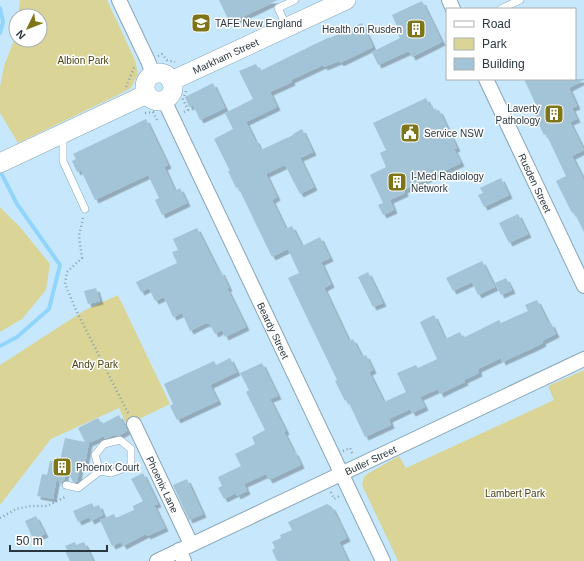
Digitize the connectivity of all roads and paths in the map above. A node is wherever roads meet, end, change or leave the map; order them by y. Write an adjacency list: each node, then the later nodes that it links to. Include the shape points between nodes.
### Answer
1 (119, 0): 9 (street, via 148,61)
2 (295, 0): 6 (lane, via 278,8)
3 (346, 0): 6 (street, Markham Street)
4 (520, 0): 5 (lane)
5 (503, 8)
6 (288, 27): 11 (street, Markham Street)
7 (158, 56): 8 (path, via 162,54 167,60)
8 (179, 61)
9 (144, 70): 11 (street, via 164,74); 12 (path, via 134,68 126,86); 13 (street, via 148,79 145,90)
10 (486, 80): 20 (street, Rusden Street)
11 (179, 85): 13 (street, via 172,87 168,97); 14 (path, via 188,110)
12 (127, 91)
13 (156, 97): 17 (street); 27 (street, Beardy Street)
14 (184, 112)
15 (140, 114): 16 (path, via 153,112)
16 (159, 124)
17 (63, 133): 18 (street); 19 (lane, via 63,161)
18 (0, 163)
19 (85, 209): 22 (path, via 79,236 82,258 67,272 65,284)
20 (584, 286)
21 (584, 359): 27 (street, Butler Street)
22 (134, 424): 23 (street, Phoenix Lane)
23 (137, 446): 26 (lane, via 131,466 111,473); 26 (lane, via 120,440 104,444 95,456); 32 (street, Phoenix Lane)
24 (343, 451): 25 (path, via 350,448)
25 (354, 457)
26 (100, 471): 28 (lane, via 78,488)
27 (342, 474): 32 (street, Butler Street); 34 (street, Beardy Street)
28 (70, 486): 31 (path, via 73,493 47,506 16,509)
29 (331, 492): 30 (path, via 334,498)
30 (340, 496)
31 (0, 518)
32 (185, 552): 33 (street, Butler Street)
33 (157, 561)
34 (383, 561)

